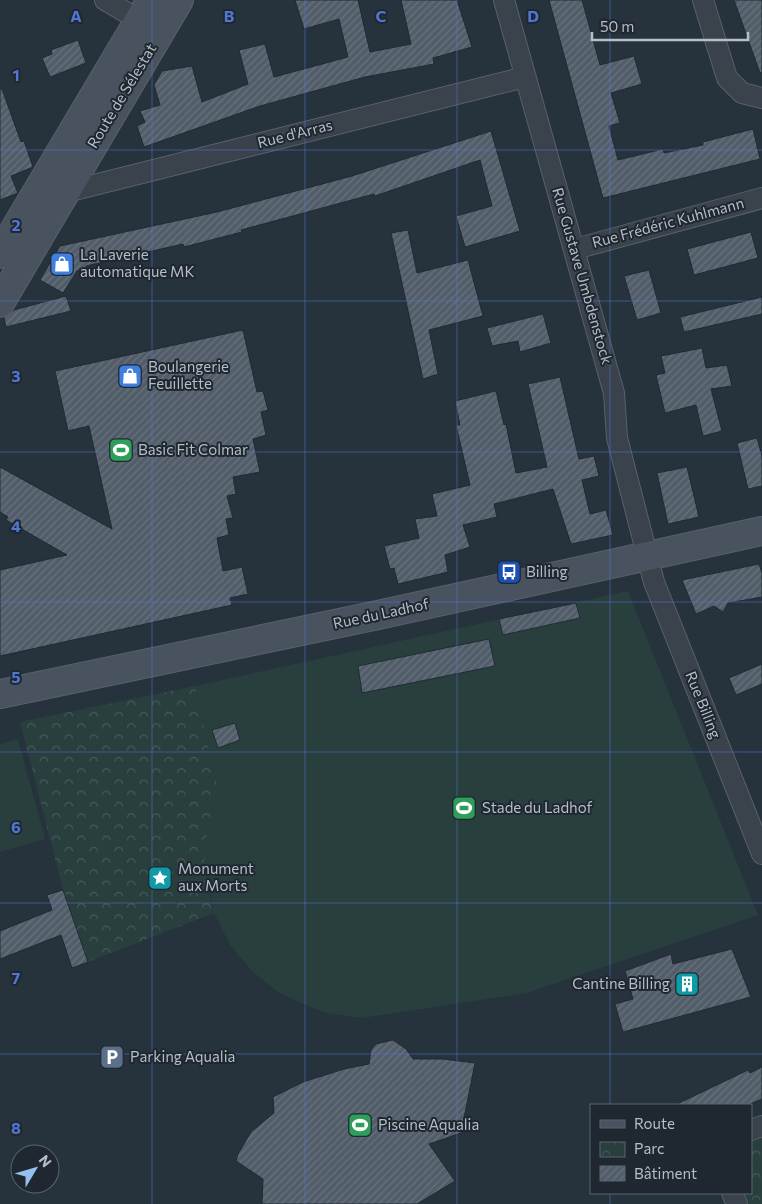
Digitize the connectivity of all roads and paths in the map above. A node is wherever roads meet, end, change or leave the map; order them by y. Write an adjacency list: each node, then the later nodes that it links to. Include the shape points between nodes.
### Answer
1 (105, 0): 5 (street)
2 (179, 0): 8 (main road, Route de Sélestat)
3 (504, 0): 6 (street, Rue Gustave Umbdenstock)
4 (703, 0): 7 (street, via 727,78 742,93)
5 (145, 10): 8 (main road, Route de Sélestat)
6 (525, 77): 8 (street, Rue d'Arras); 10 (street, Rue Gustave Umbdenstock)
7 (762, 98)
8 (54, 187): 11 (main road, Route de Sélestat); 12 (main road, Route de Sélestat)
9 (762, 198): 10 (street, Rue Frédéric Kuhlmann)
10 (575, 249): 14 (street, Rue Gustave Umbdenstock, via 614,393 617,438)
11 (0, 254)
12 (0, 303)
13 (762, 531): 14 (main road, Rue du Ladhof)
14 (646, 555): 15 (main road, Rue du Ladhof); 16 (street, Rue Billing)
15 (0, 694)
16 (762, 854)

